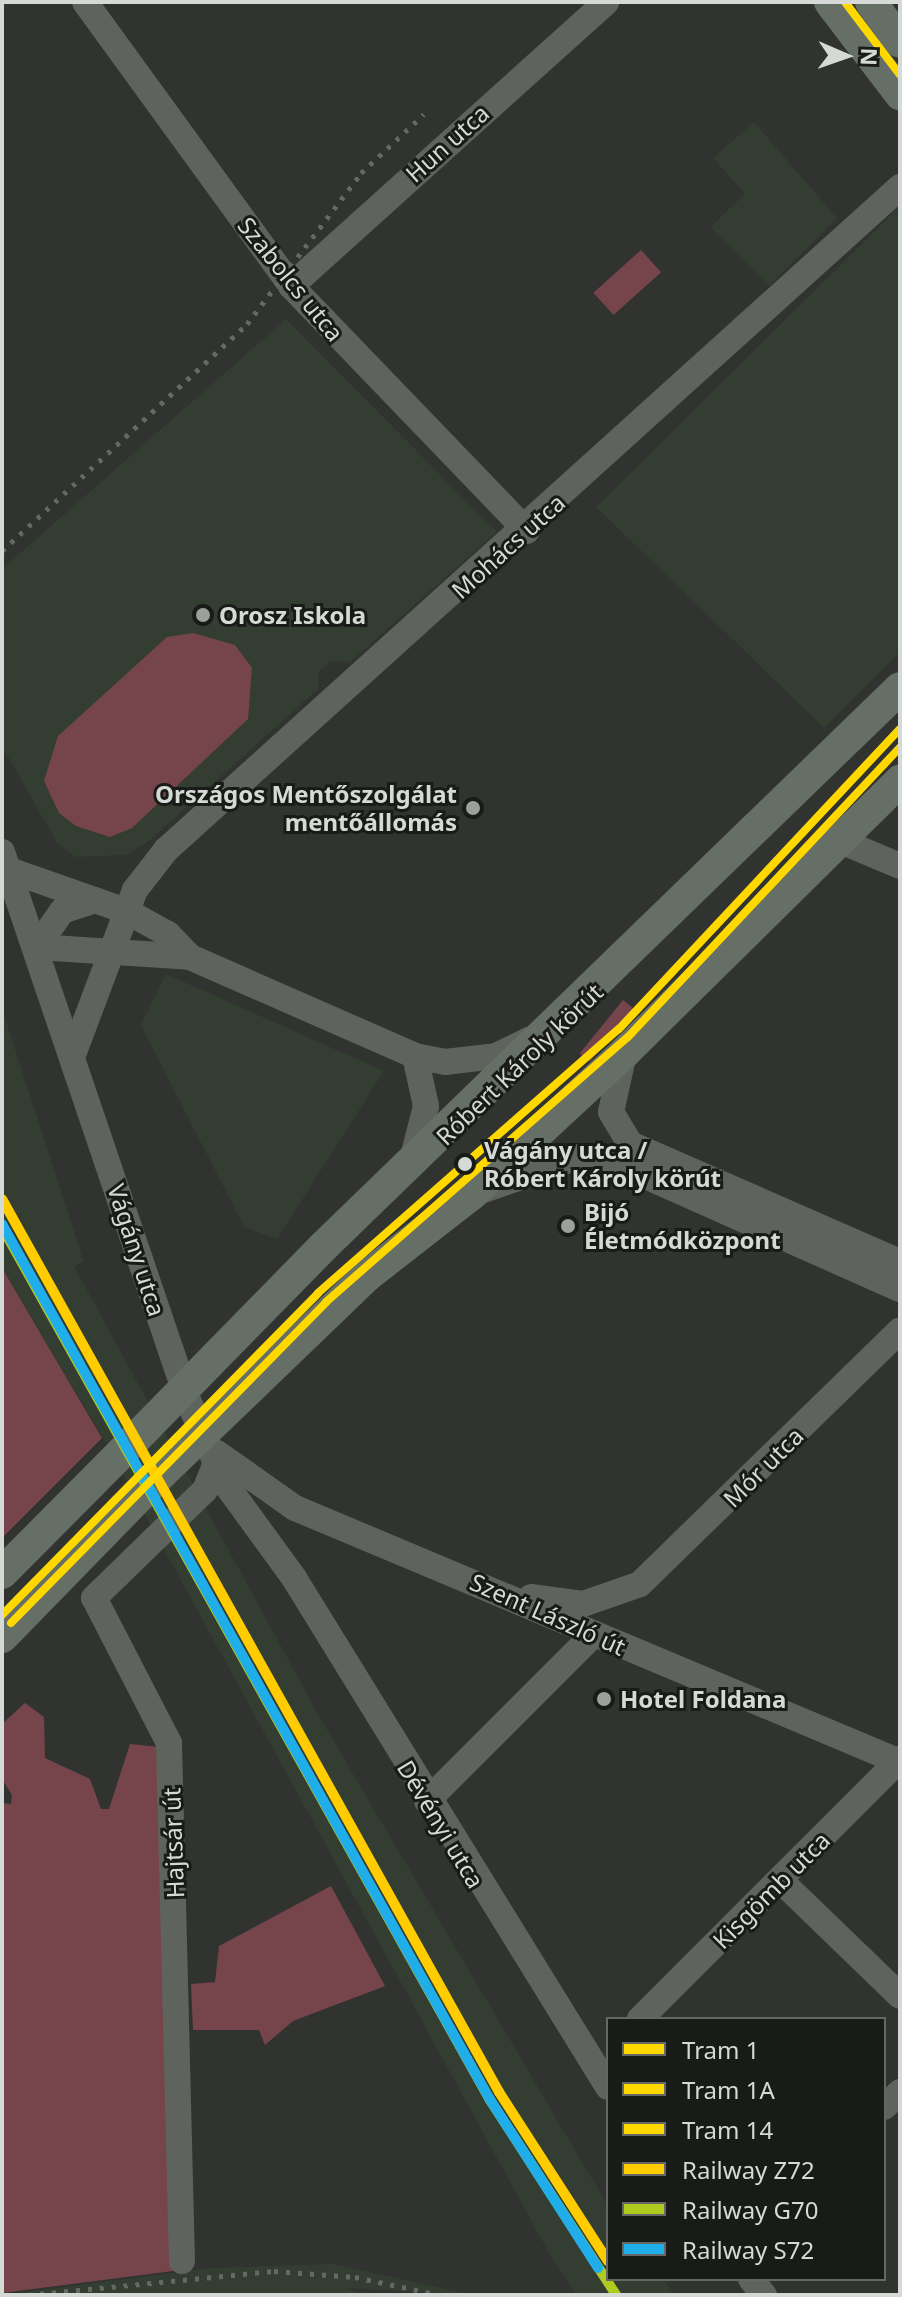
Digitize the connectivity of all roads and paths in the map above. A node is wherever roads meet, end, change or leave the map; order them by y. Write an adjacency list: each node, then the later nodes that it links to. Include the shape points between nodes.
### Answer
1 (85, 2): 8 (street, Szabolcs utca)
2 (606, 2): 8 (street, Hun utca)
3 (830, 2): 6 (main road)
4 (871, 2): 5 (main road)
5 (900, 42)
6 (900, 94)
7 (900, 187): 9 (street, Mohács utca)
8 (291, 286): 9 (street, Szabolcs utca)
9 (527, 531): 16 (street, Mohács utca, via 166,850)
10 (900, 688): 20 (main road, Róbert Károly körút)
11 (900, 781): 12 (main road)
12 (843, 842): 14 (street); 22 (main road)
13 (6, 861): 15 (street, Vágány utca); 17 (street, Vágány utca)
14 (900, 866)
15 (95, 900): 16 (street, Vágány utca); 17 (street, via 62,911)
16 (126, 911): 18 (street); 19 (street, Vágány utca, via 168,934)
17 (37, 947): 18 (street, Vágány utca); 21 (street, Vágány utca)
18 (108, 954): 19 (street, Vágány utca); 21 (street)
19 (190, 957): 23 (street, Vágány utca)
20 (567, 1018): 23 (street, Vágány utca, via 496,1056 445,1062); 24 (main road, Róbert Károly körút)
21 (74, 1052): 29 (street, Vágány utca, via 187,1398)
22 (624, 1053): 25 (main road); 26 (street, via 611,1112 630,1144)
23 (415, 1056): 24 (street, via 426,1106)
24 (410, 1168): 33 (main road, Róbert Károly körút, bridge, via 323,1247)
25 (472, 1194): 27 (street, via 577,1157 612,1161); 37 (main road, bridge, via 368,1275 162,1473)
26 (900, 1262)
27 (900, 1289)
28 (900, 1330): 35 (street, Mór utca, via 689,1542)
29 (213, 1454): 30 (street, Hajtsár út); 31 (street, Szent László út)
30 (218, 1491): 32 (street, Dévényi utca); 46 (street, Hajtsár út, via 94,1598 169,1743)
31 (295, 1508): 32 (street); 34 (street, Szent László út)
32 (278, 1557): 40 (street, Dévényi utca)
33 (2, 1573)
34 (500, 1591): 35 (street, Mór utca, via 583,1604); 36 (street, Szent László út)
35 (620, 1595): 38 (street, via 613,1624)
36 (592, 1636): 38 (street, Szent László út); 40 (street)
37 (2, 1637)
38 (622, 1648): 39 (street, Szent László út)
39 (899, 1761): 41 (street, Kisgömb utca)
40 (427, 1801): 44 (street, Dévényi utca)
41 (781, 1881): 42 (street); 43 (street, Kisgömb utca)
42 (900, 1996)
43 (642, 2017)
44 (600, 2058): 45 (street, Dévényi utca)
45 (606, 2080)
46 (182, 2261)

